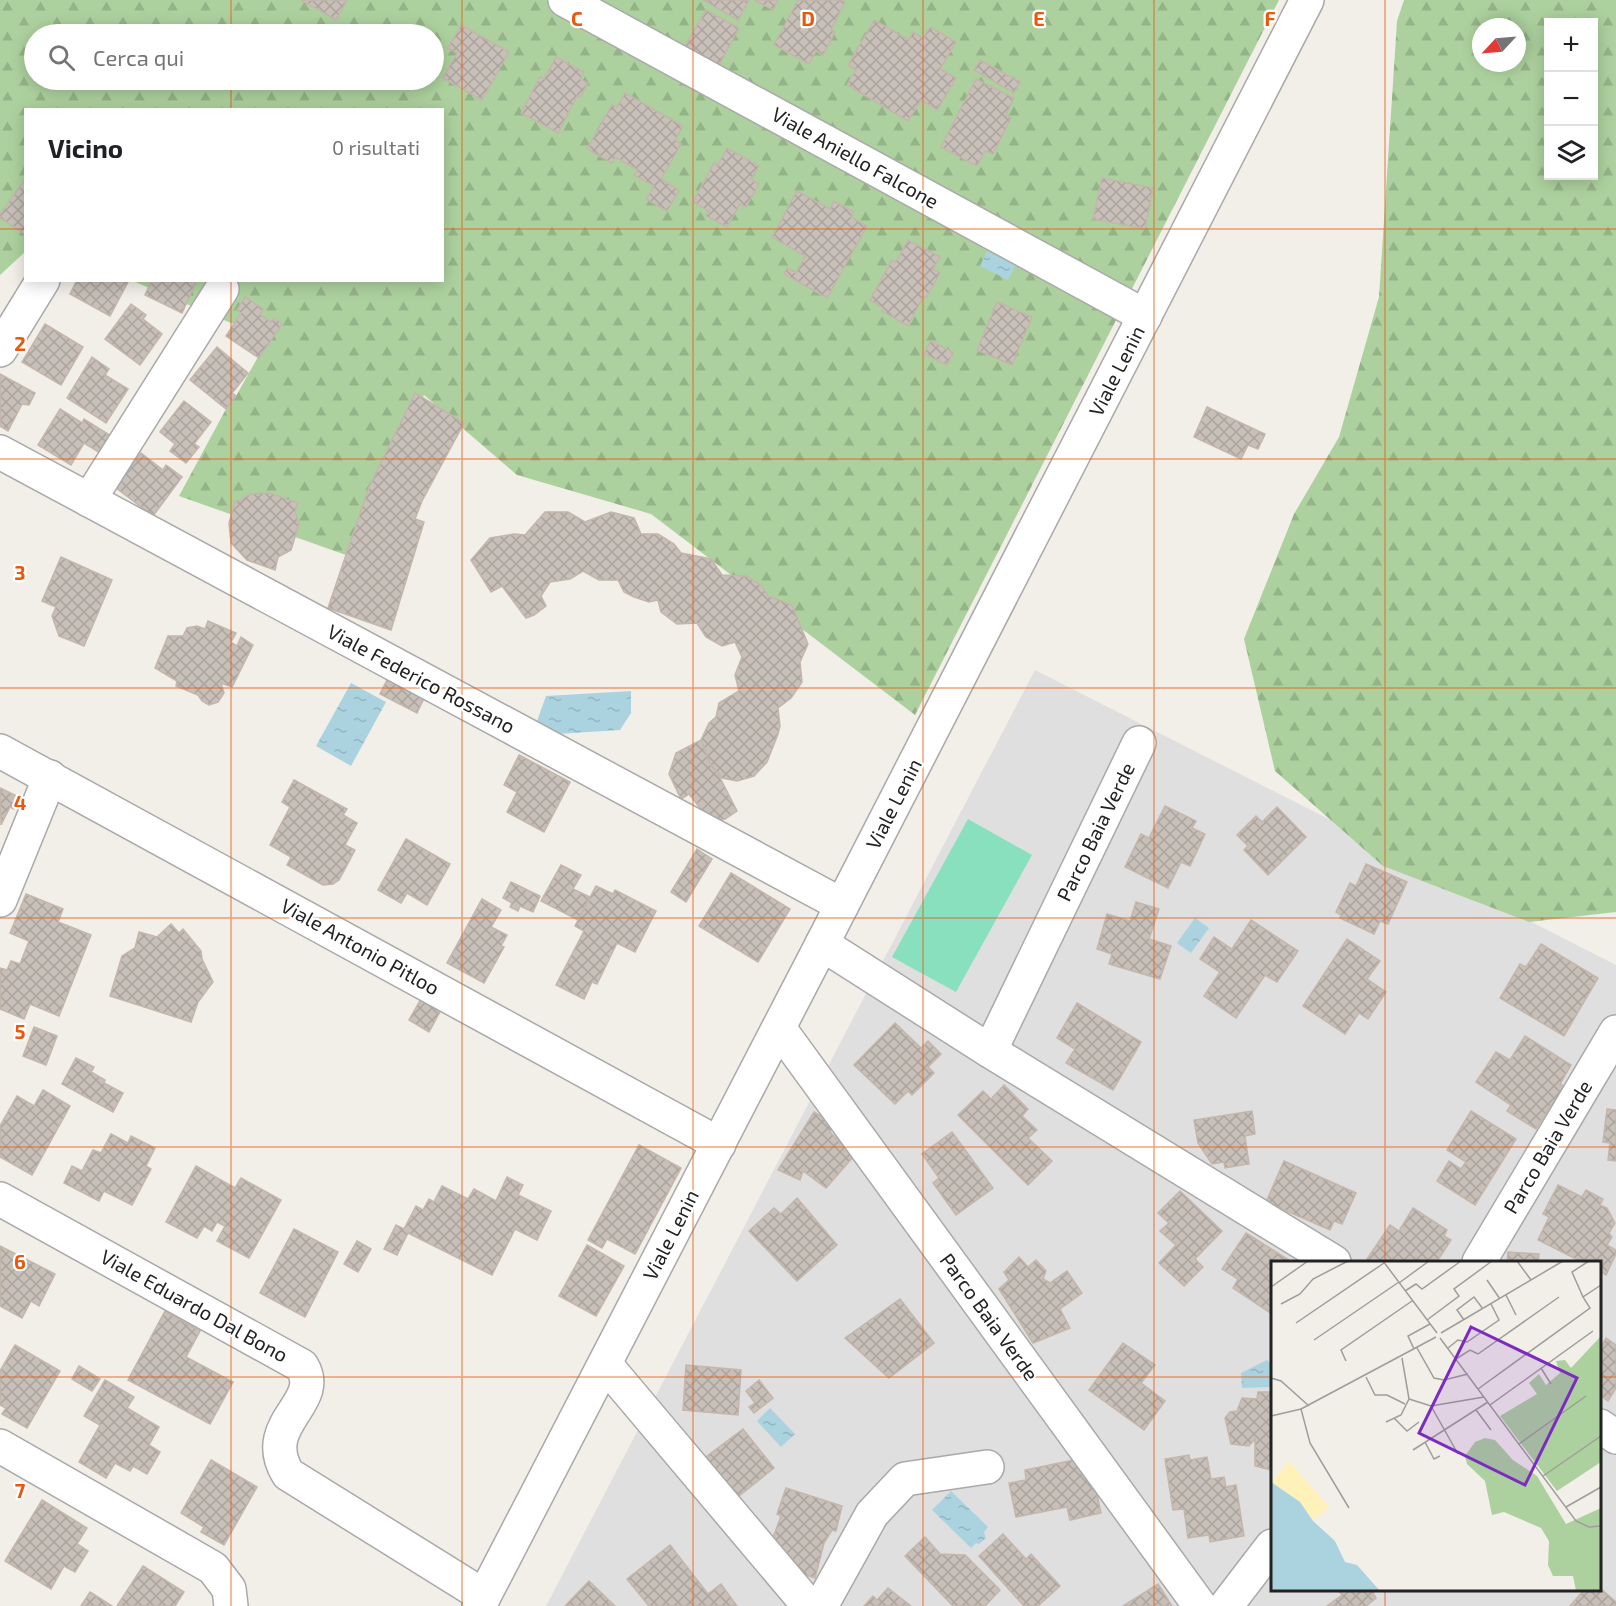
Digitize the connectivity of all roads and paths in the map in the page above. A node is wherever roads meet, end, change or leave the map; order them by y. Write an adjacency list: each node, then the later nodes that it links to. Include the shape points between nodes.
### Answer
1 (565, 0): 5 (street, Viale Aniello Falcone)
2 (1307, 0): 5 (street, Viale Lenin)
3 (42, 282): 6 (street)
4 (222, 289): 8 (street)
5 (1145, 316): 13 (street, Viale Lenin)
6 (0, 350)
7 (0, 452): 8 (street, Viale Federico Rossano)
8 (89, 500): 13 (street, Viale Federico Rossano)
9 (1139, 743): 17 (street, Parco Baia Verde)
10 (0, 751): 11 (street, Viale Antonio Pitloo)
11 (50, 777): 12 (street); 18 (street, Viale Antonio Pitloo)
12 (0, 900)
13 (842, 905): 14 (street, Viale Lenin)
14 (822, 944): 15 (street, Viale Lenin); 17 (street)
15 (779, 1028): 18 (street, Viale Lenin); 32 (street, Parco Baia Verde)
16 (1616, 1032): 21 (street, Parco Baia Verde)
17 (990, 1051): 20 (street)
18 (719, 1144): 22 (street, Viale Lenin)
19 (0, 1199): 28 (street, Viale Eduardo Dal Bono, via 302,1366 308,1386 278,1444 288,1474)
20 (1331, 1261)
21 (1480, 1261)
22 (604, 1364): 28 (street, Viale Lenin); 30 (street)
23 (1601, 1427): 24 (street)
24 (1616, 1437)
25 (0, 1446): 29 (street, via 213,1568 229,1589)
26 (987, 1467): 31 (street, via 905,1479 872,1514)
27 (1271, 1547): 33 (street)
28 (481, 1601)
29 (231, 1606)
30 (808, 1606)
31 (821, 1606)
32 (1200, 1606)
33 (1226, 1606)

